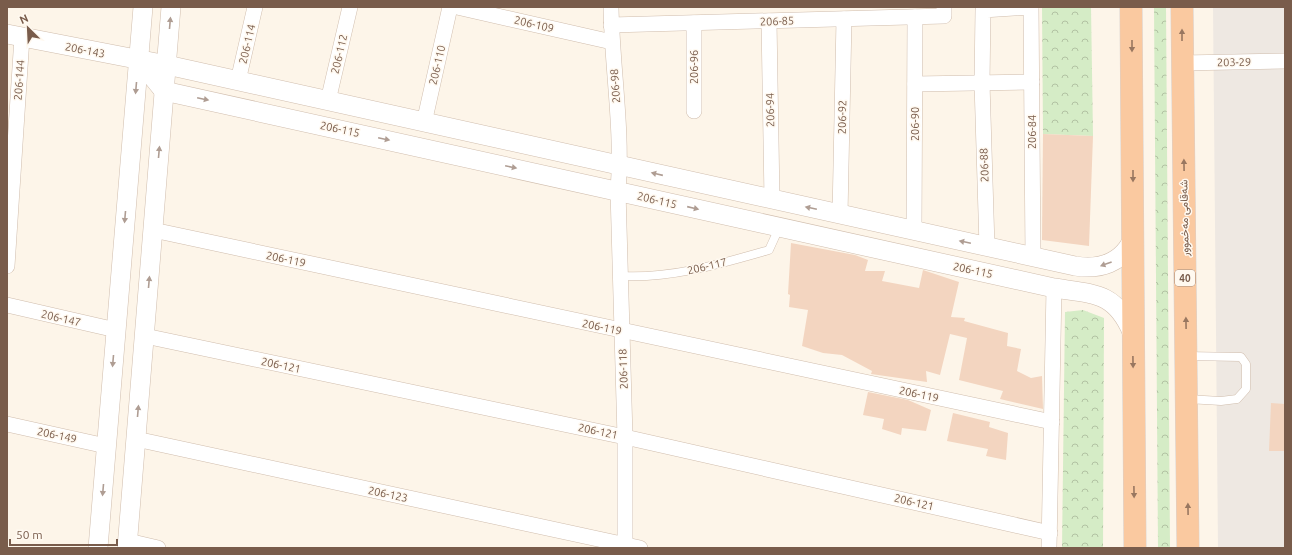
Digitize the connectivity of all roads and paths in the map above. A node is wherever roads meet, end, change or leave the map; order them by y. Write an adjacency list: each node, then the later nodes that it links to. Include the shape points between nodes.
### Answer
1 (143, 7): 19 (street)
2 (171, 7): 22 (street, one-way to 2)
3 (255, 7): 23 (street, 206-114)
4 (350, 7): 28 (street, 206-112)
5 (450, 7): 30 (street, 206-110)
6 (457, 7): 18 (street, 206-109)
7 (611, 7): 16 (street, 206-98)
8 (1031, 7): 24 (street, 206-84); 25 (street, 206-88, via 983,10)
9 (1131, 7): 39 (highway, one-way to 39)
10 (1182, 7): 21 (highway, شەقامی مەخموور / 40, one-way to 10)
11 (944, 11): 12 (street, 206-85)
12 (915, 17): 13 (street, 206-85); 26 (street, 206-90)
13 (844, 19): 14 (street, 206-85); 35 (street, 206-92)
14 (769, 21): 15 (street, 206-85); 34 (street, 206-94)
15 (694, 23): 16 (street, 206-85); 29 (street, 206-96)
16 (611, 25): 18 (street, 206-98)
17 (14, 36): 19 (street, 206-143); 31 (street, 206-144)
18 (612, 42): 32 (street, 206-98)
19 (139, 60): 22 (street, 206-143); 27 (street); 48 (street, one-way to 48)
20 (1285, 61): 21 (street, 203-29)
21 (1182, 63): 52 (highway, شەقامی مەخموور / 40, one-way to 21)
22 (167, 65): 23 (street); 27 (street)
23 (238, 81): 28 (street)
24 (1032, 82): 25 (street); 41 (street, 206-84)
25 (982, 83): 26 (street); 40 (street, 206-88)
26 (915, 84): 38 (street, 206-90)
27 (164, 91): 33 (street, 206-115, one-way to 33); 37 (street, one-way to 27)
28 (328, 101): 30 (street)
29 (694, 111)
30 (424, 122): 32 (street)
31 (11, 156): 42 (street, 206-144)
32 (620, 166): 33 (street, 206-98); 34 (street, one-way to 32)
33 (618, 191): 36 (street, 206-115, one-way to 36); 44 (street, 206-118)
34 (772, 200): 35 (street, one-way to 34)
35 (840, 215): 38 (street)
36 (779, 228): 44 (lane, 206-117, via 769,250 667,275); 45 (street, 206-115)
37 (153, 230): 49 (street, 206-119); 51 (street, one-way to 37)
38 (914, 231): 40 (street, one-way to 38)
39 (1133, 238): 43 (street, one-way to 43, via 1128,249 1110,264); 50 (highway)
40 (986, 247): 41 (street)
41 (1033, 257): 43 (street)
42 (7, 266)
43 (1086, 268): 46 (street)
44 (620, 276): 49 (street, 206-118)
45 (1054, 288): 46 (street, 206-115); 54 (street)
46 (1084, 292): 50 (street, 206-115, via 1100,296 1118,308 1125,316)
47 (7, 305): 48 (street, 206-147)
48 (116, 330): 58 (street, one-way to 58)
49 (622, 331): 54 (street, 206-119); 56 (street, 206-118)
50 (1132, 332): 65 (highway, one-way to 65)
51 (145, 336): 56 (street, 206-121); 57 (street, one-way to 51)
52 (1186, 356): 53 (highway, شەقامی مەخموور / 40); 53 (lane, via 1241,358 1246,364 1246,389 1237,398 1221,401)
53 (1186, 399): 66 (highway, شەقامی مەخموور / 40, one-way to 53)
54 (1052, 422): 59 (street)
55 (7, 424): 58 (street, 206-149)
56 (625, 437): 59 (street, 206-121); 61 (street, 206-118)
57 (136, 439): 60 (street); 61 (street, 206-123)
58 (106, 446): 62 (street, one-way to 62)
59 (1049, 541)
60 (128, 545): 63 (street)
61 (625, 546): 64 (street, 206-123)
62 (98, 548)
63 (158, 548)
64 (640, 548)
65 (1135, 548)
66 (1188, 548)

